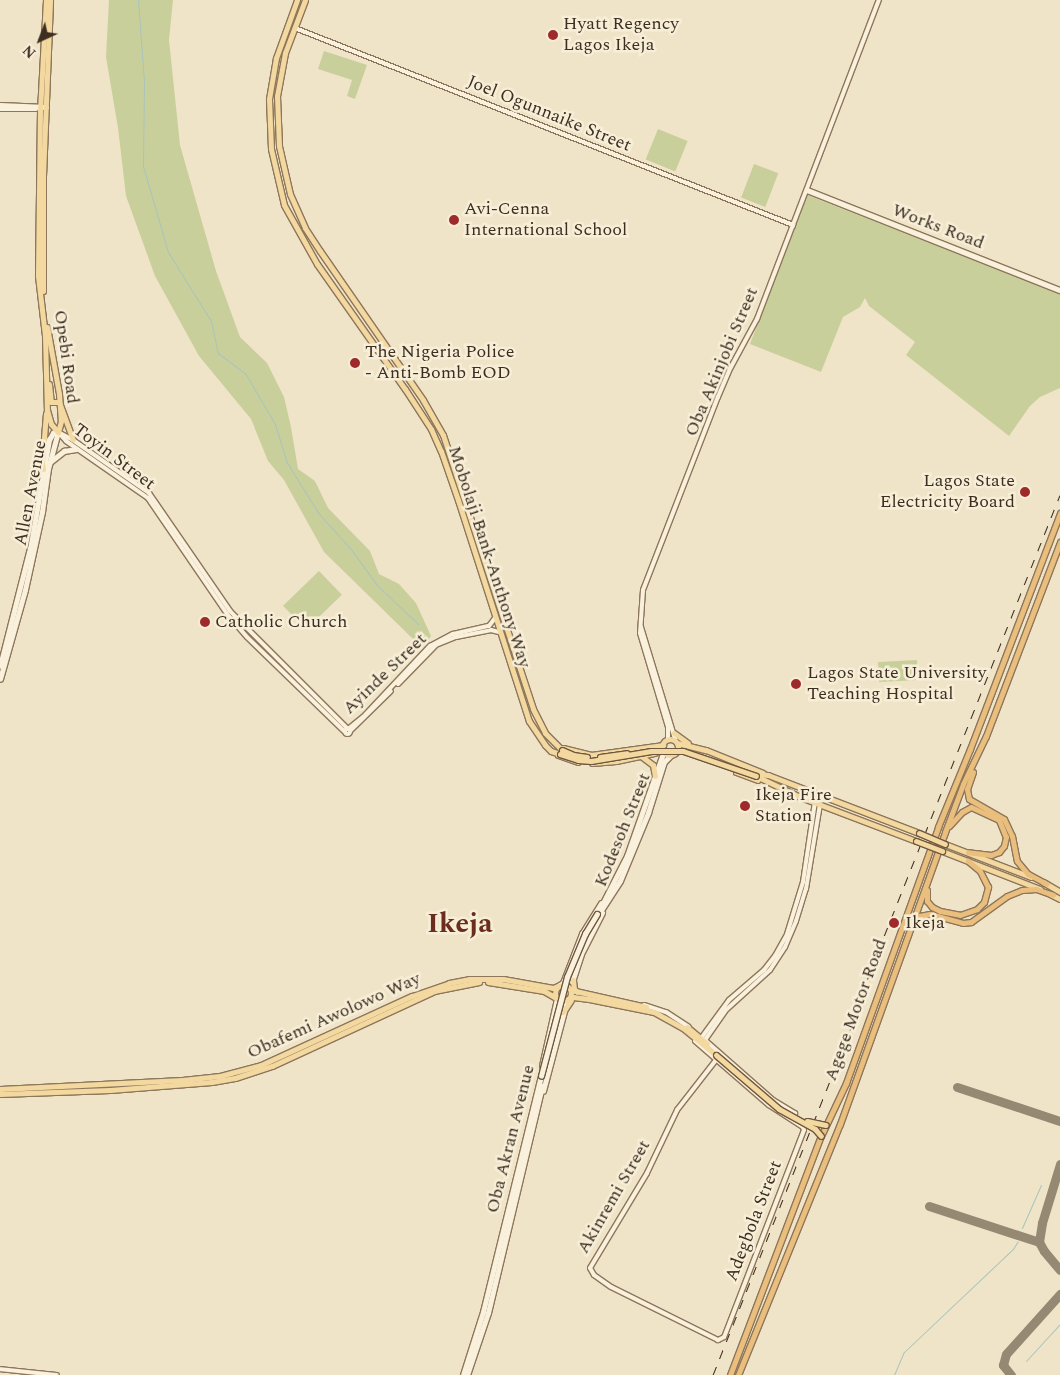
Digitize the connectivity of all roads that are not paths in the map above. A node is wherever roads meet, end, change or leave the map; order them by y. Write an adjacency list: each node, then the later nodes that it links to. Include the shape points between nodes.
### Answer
1 (46, 0): 7 (main road, Opebi Road)
2 (50, 0): 10 (main road, Opebi Road)
3 (297, 0): 16 (main road, Mobolaji Bank-Anthony Way, via 273,68 269,99 271,148 287,212)
4 (305, 0): 6 (main road, Mobolaji Bank-Anthony Way)
5 (879, 0): 13 (street, Oba Akinjobi Street)
6 (295, 28): 14 (street, Joel Ogunnaike Street); 15 (main road, Mobolaji Bank-Anthony Way, via 285,53 278,96 280,153 287,186 298,213)
7 (41, 96): 9 (main road); 10 (main road, Opebi Road)
8 (0, 105): 9 (main road)
9 (31, 108): 10 (main road); 11 (main road); 12 (main road)
10 (43, 108): 12 (main road, Opebi Road); 21 (main road, Opebi Road, via 41,269)
11 (0, 109)
12 (40, 120): 20 (main road, Opebi Road, via 38,276)
13 (807, 190): 14 (street, Oba Akinjobi Street); 18 (main road, Works Road)
14 (793, 225): 34 (street, Oba Akinjobi Street, via 757,319 718,397 646,580 640,603)
15 (336, 274): 16 (main road, via 337,283); 17 (main road, Mobolaji Bank-Anthony Way)
16 (328, 280): 19 (main road, Mobolaji Bank-Anthony Way)
17 (347, 290): 19 (main road, via 338,286); 31 (main road, Mobolaji Bank-Anthony Way, via 423,400 443,435)
18 (1060, 290)
19 (340, 296): 32 (main road, Mobolaji Bank-Anthony Way, via 406,389 434,436)
20 (47, 378): 21 (main road, via 51,402); 22 (main road, Opebi Road)
21 (59, 402): 23 (main road, Opebi Road); 24 (main road)
22 (47, 410): 23 (main road, Opebi Road, via 51,424); 27 (main road)
23 (58, 432): 24 (street, Toyin Street); 25 (street, Toyin Street); 26 (main road, Allen Avenue); 27 (main road, Allen Avenue, via 53,433 49,440)
24 (73, 440): 38 (street, Toyin Street, via 148,493 230,611)
25 (76, 449): 26 (main road, via 64,451); 38 (street, Toyin Street, via 148,498 227,614 247,637)
26 (50, 462): 37 (main road, Allen Avenue, via 25,590)
27 (43, 469): 36 (main road, Allen Avenue, via 31,544)
28 (1060, 512): 29 (highway, Agege Motor Road)
29 (1051, 539): 30 (highway); 93 (highway, Agege Motor Road, via 938,827 846,1083)
30 (1060, 542): 52 (highway, Agege Motor Road)
31 (500, 606): 32 (main road); 45 (main road, Mobolaji Bank-Anthony Way, via 538,721)
32 (492, 608): 33 (main road, Mobolaji Bank-Anthony Way)
33 (495, 618): 35 (main road, Mobolaji Bank-Anthony Way); 38 (street, Ayinde Street, via 489,626 453,634 430,646)
34 (641, 628): 39 (street); 40 (street, Oba Akinjobi Street, via 642,642 668,727)
35 (499, 632): 38 (street, Ayinde Street, via 491,630 464,635 436,645); 47 (main road, Mobolaji Bank-Anthony Way, via 529,721 537,737)
36 (0, 666)
37 (0, 680)
38 (347, 730)
39 (674, 733): 41 (street); 42 (main road)
40 (668, 740): 41 (main road); 44 (main road)
41 (677, 742): 42 (main road); 48 (main road)
42 (690, 745): 46 (main road)
43 (632, 749): 44 (main road); 45 (main road, via 591,755); 50 (main road, via 636,751)
44 (664, 749): 48 (main road); 49 (main road); 55 (main road, Kodesoh Street)
45 (560, 750): 47 (main road); 53 (main road, bridge, via 592,757 680,748 700,752)
46 (706, 750): 51 (main road, via 702,752); 54 (main road)
47 (551, 751): 50 (main road, via 584,763)
48 (674, 753): 51 (main road); 68 (main road, Kodesoh Street, via 664,762 648,813)
49 (640, 756): 50 (main road); 55 (main road, via 653,765)
50 (634, 757)
51 (702, 759): 56 (main road)
52 (976, 760): 57 (highway, Agege Motor Road); 59 (highway, via 967,790)
53 (757, 775): 54 (main road); 56 (main road)
54 (768, 775): 61 (main road, bridge)
55 (656, 776): 65 (main road, Kodesoh Street)
56 (765, 782): 58 (main road)
57 (957, 800): 59 (highway); 60 (highway, Agege Motor Road)
58 (817, 803): 62 (main road, bridge); 86 (street, via 802,882 784,941 764,970 729,1000)
59 (971, 805): 60 (highway, via 956,816); 61 (highway, via 999,820 1006,837 1004,846 991,855); 64 (highway, via 1004,819 1018,861 1028,874)
60 (945, 832): 63 (highway, Agege Motor Road)
61 (968, 852): 64 (main road)
62 (968, 861): 63 (highway, via 980,871 988,887 984,902 969,913 950,913 932,907 926,897); 67 (main road)
63 (929, 879): 71 (highway, Agege Motor Road)
64 (1048, 884): 66 (main road)
65 (611, 890): 70 (main road, Kodesoh Street); 72 (main road, via 589,921)
66 (1060, 892)
67 (1053, 895): 69 (main road); 71 (highway, via 1036,889 1022,890 1007,896 971,922 963,923 930,914)
68 (612, 896): 70 (main road, Kodesoh Street); 73 (main road)
69 (1060, 899)
70 (598, 915): 91 (main road, Oba Akran Avenue, bridge, via 585,934 567,977)
71 (914, 917): 101 (highway, Agege Motor Road, via 840,1124)
72 (575, 950): 73 (main road, via 577,955); 74 (main road)
73 (581, 954): 75 (main road)
74 (565, 978): 76 (main road); 77 (main road)
75 (573, 980): 78 (main road); 79 (main road, via 574,989)
76 (558, 986): 77 (main road, Obafemi Awolowo Way); 78 (main road, Obafemi Awolowo Way, via 566,985); 80 (main road)
77 (547, 990): 80 (main road, Obafemi Awolowo Way); 88 (main road, Obafemi Awolowo Way, via 480,981 442,989 257,1072 212,1082)
78 (571, 990): 79 (main road, Obafemi Awolowo Way); 81 (main road)
79 (584, 996): 81 (main road, Obafemi Awolowo Way); 82 (main road); 83 (main road, via 569,1002)
80 (556, 1000): 81 (main road, Obafemi Awolowo Way); 84 (main road)
81 (567, 1000): 83 (main road)
82 (642, 1007): 86 (street, via 652,1006 671,1015); 87 (street, via 680,1028); 87 (main road, via 683,1028)
83 (563, 1012): 85 (main road)
84 (550, 1031): 85 (main road, via 554,1028); 91 (main road)
85 (558, 1032): 91 (main road, via 543,1092)
86 (704, 1038): 92 (street, Adegbola Street, via 773,1100 795,1113)
87 (716, 1056): 92 (street, via 769,1105); 93 (main road, bridge, via 780,1106 806,1121); 94 (main road, bridge, via 768,1100); 95 (street, Akinremi Street, via 677,1110 647,1173 590,1268 594,1275 629,1297 718,1340)
88 (182, 1082): 89 (main road, Obafemi Awolowo Way); 90 (main road, Obafemi Awolowo Way)
89 (0, 1089)
90 (0, 1094)
91 (538, 1097): 98 (main road, Oba Akran Avenue, via 483,1312); 99 (main road, Oba Akran Avenue, via 488,1313)
92 (792, 1120): 95 (street, Adegbola Street, via 803,1127 804,1134)
93 (826, 1125): 94 (highway, Agege Motor Road, bridge)
94 (821, 1136): 100 (highway, Agege Motor Road)
95 (724, 1337)
96 (0, 1369): 97 (street)
97 (57, 1375)
98 (463, 1375)
99 (467, 1375)
100 (730, 1375)
101 (738, 1375)

